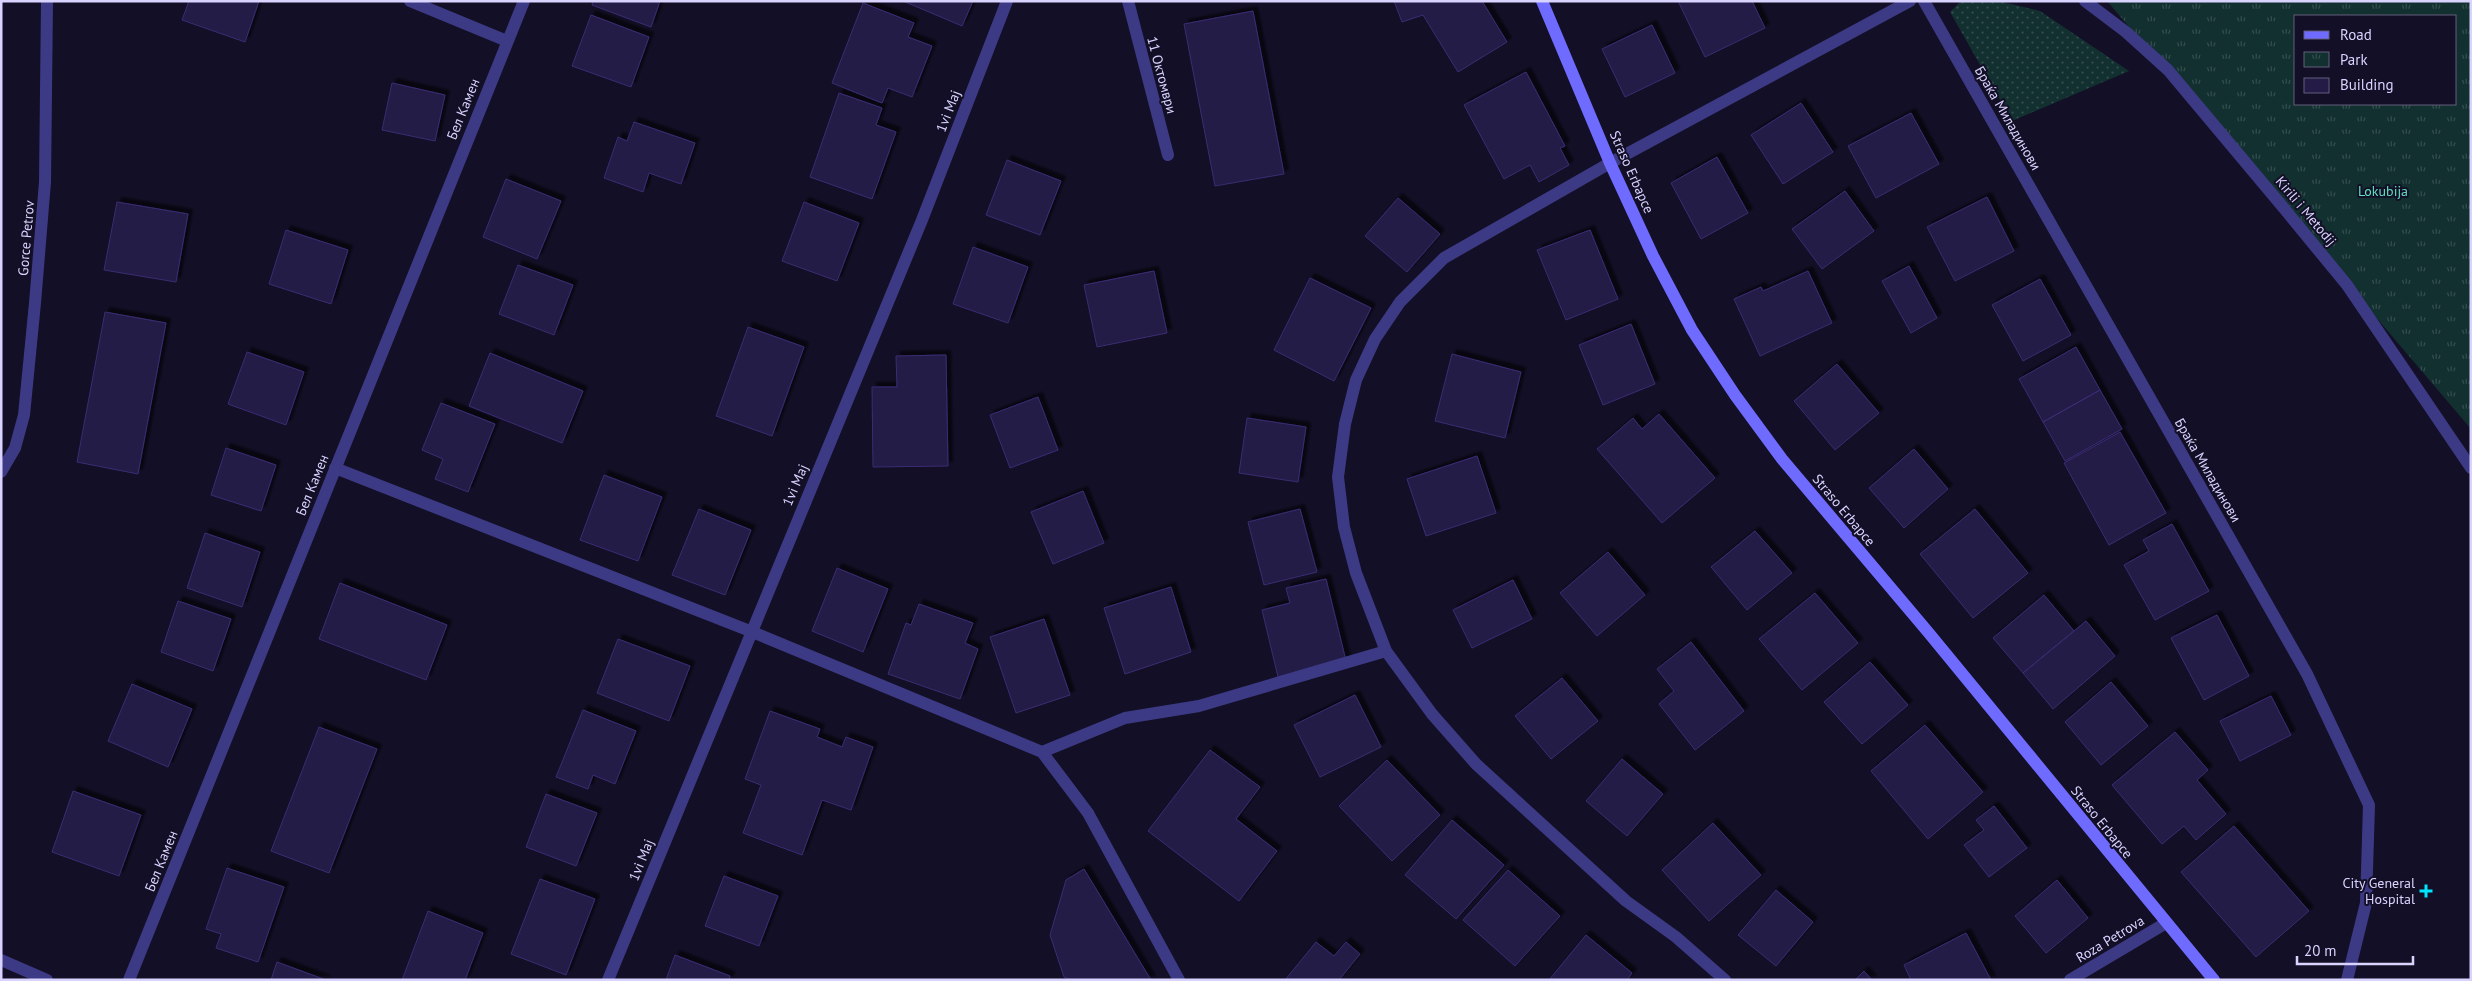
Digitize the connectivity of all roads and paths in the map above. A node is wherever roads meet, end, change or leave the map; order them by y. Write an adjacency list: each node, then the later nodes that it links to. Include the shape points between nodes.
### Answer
1 (47, 1): 15 (street, Gorce Petrov, via 45,182 35,303 24,415 15,448)
2 (410, 1): 10 (street)
3 (524, 1): 10 (street, Бел Камен)
4 (1006, 1): 16 (street, 1vi Maj, via 922,220)
5 (1128, 1): 11 (street, 11 Октомври)
6 (1542, 1): 12 (main road, Straso Erbapce)
7 (1910, 1): 12 (street)
8 (1924, 1): 28 (street, Браќа Миладинови, via 2307,674 2369,805 2366,903)
9 (2085, 1): 14 (street, Kirili i Metodij, via 2168,70 2348,285)
10 (507, 41): 13 (street, Бел Камен)
11 (1168, 155)
12 (1610, 163): 17 (street, via 1444,258 1400,302 1375,339 1356,380 1345,424 1338,477 1344,527 1356,573); 19 (main road, Straso Erbapce, via 1692,330 1735,395 1776,451)
13 (336, 468): 16 (street); 22 (street, Бел Камен)
14 (2471, 468)
15 (1, 472)
16 (750, 631): 18 (street); 23 (street, 1vi Maj)
17 (1386, 651): 18 (street, via 1199,706 1125,718); 25 (street, via 1432,714 1476,764 1626,902 1676,937)
18 (1042, 752): 24 (street, via 1088,813)
19 (2166, 923): 26 (street, Roza Petrova); 27 (main road, Straso Erbapce)
20 (1, 960): 21 (street)
21 (47, 980)
22 (129, 980)
23 (608, 980)
24 (1179, 980)
25 (1725, 980)
26 (2070, 980)
27 (2214, 980)
28 (2347, 980)

